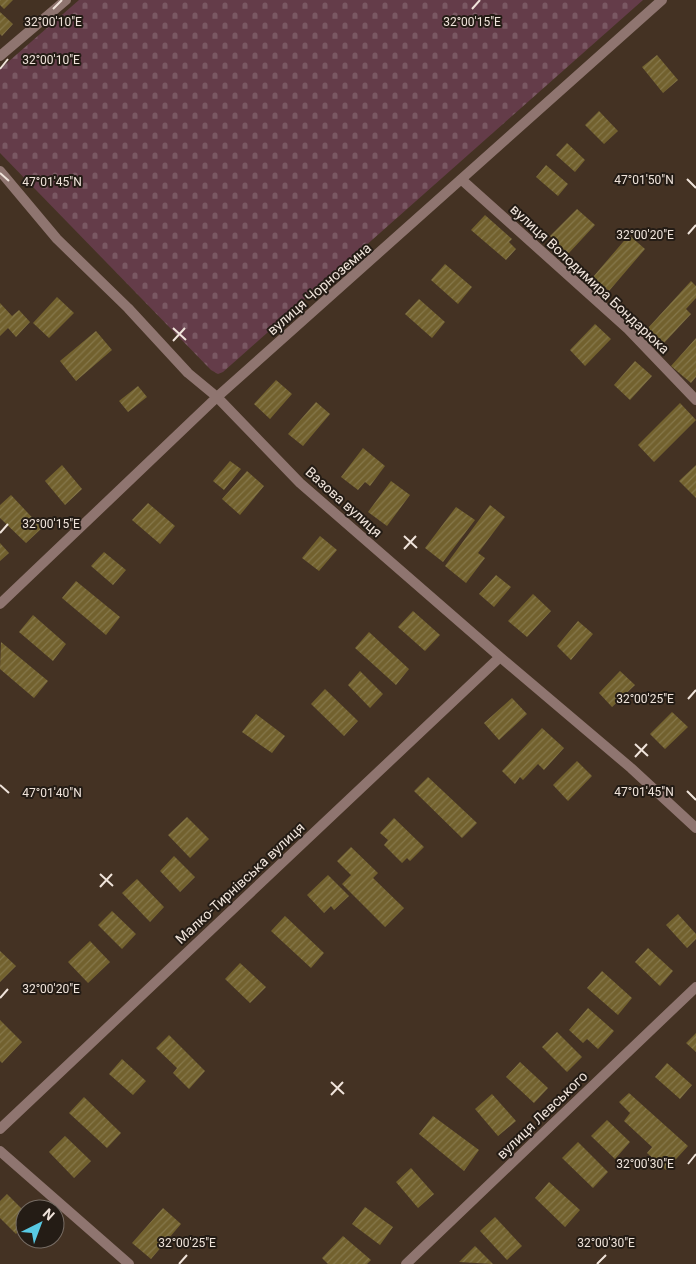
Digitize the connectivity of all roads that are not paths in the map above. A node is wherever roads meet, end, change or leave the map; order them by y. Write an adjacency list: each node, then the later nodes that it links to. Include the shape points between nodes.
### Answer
1 (66, 0): 3 (street)
2 (662, 0): 5 (street, вулиця Чорноземна)
3 (0, 56)
4 (0, 171): 6 (street, Вазова вулиця, via 57,239 128,308 188,373)
5 (462, 180): 6 (street, вулиця Чорноземна); 7 (street, вулиця Володимира Бондарюка, via 628,329)
6 (217, 397): 8 (street, вулиця Чорноземна); 9 (street, Вазова вулиця, via 300,483)
7 (696, 400)
8 (0, 604)
9 (500, 657): 10 (street, Вазова вулиця); 12 (street, Малко-Тирнівська вулиця)
10 (696, 828)
11 (696, 987): 15 (street, вулиця Левського)
12 (0, 1129)
13 (0, 1151): 14 (street)
14 (129, 1264)
15 (406, 1264)

